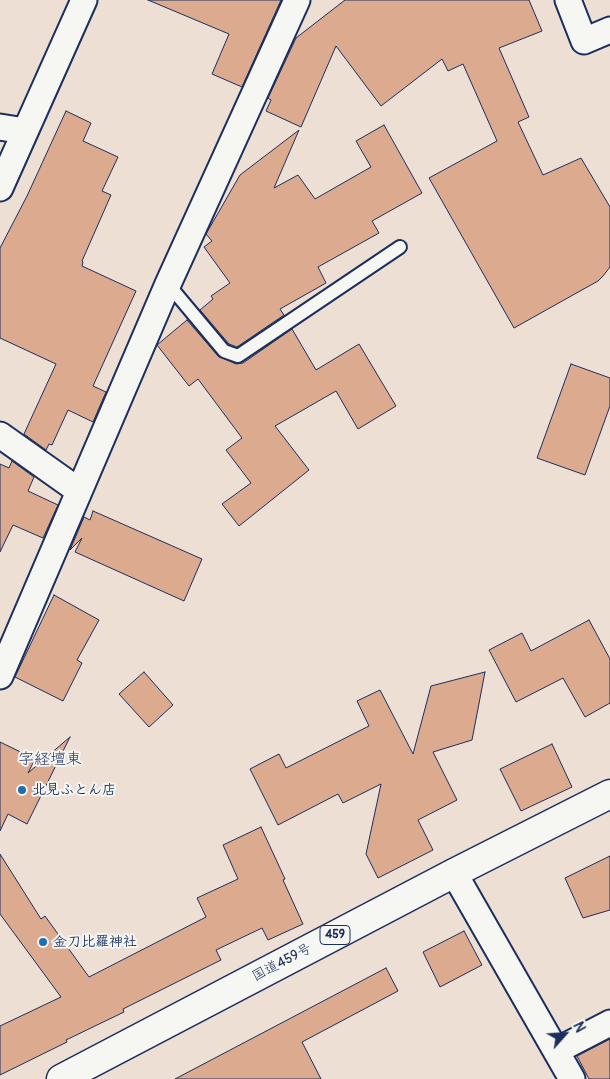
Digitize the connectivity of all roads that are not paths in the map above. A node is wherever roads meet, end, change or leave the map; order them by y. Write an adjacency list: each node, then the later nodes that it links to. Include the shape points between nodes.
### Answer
1 (84, 0): 6 (street)
2 (297, 0): 9 (street)
3 (568, 0): 4 (street, via 584,40)
4 (610, 30)
5 (0, 127): 6 (street)
6 (25, 131): 7 (street)
7 (0, 188)
8 (400, 247): 9 (lane, via 238,356 224,351)
9 (168, 284): 11 (street)
10 (0, 435): 11 (street)
11 (79, 491): 12 (street)
12 (0, 676)
13 (610, 794): 14 (highway, 国道459号 / 459)
14 (454, 873): 16 (street); 17 (highway, 国道459号 / 459)
15 (610, 1023): 16 (street)
16 (556, 1051): 18 (street)
17 (61, 1079)
18 (572, 1079)

